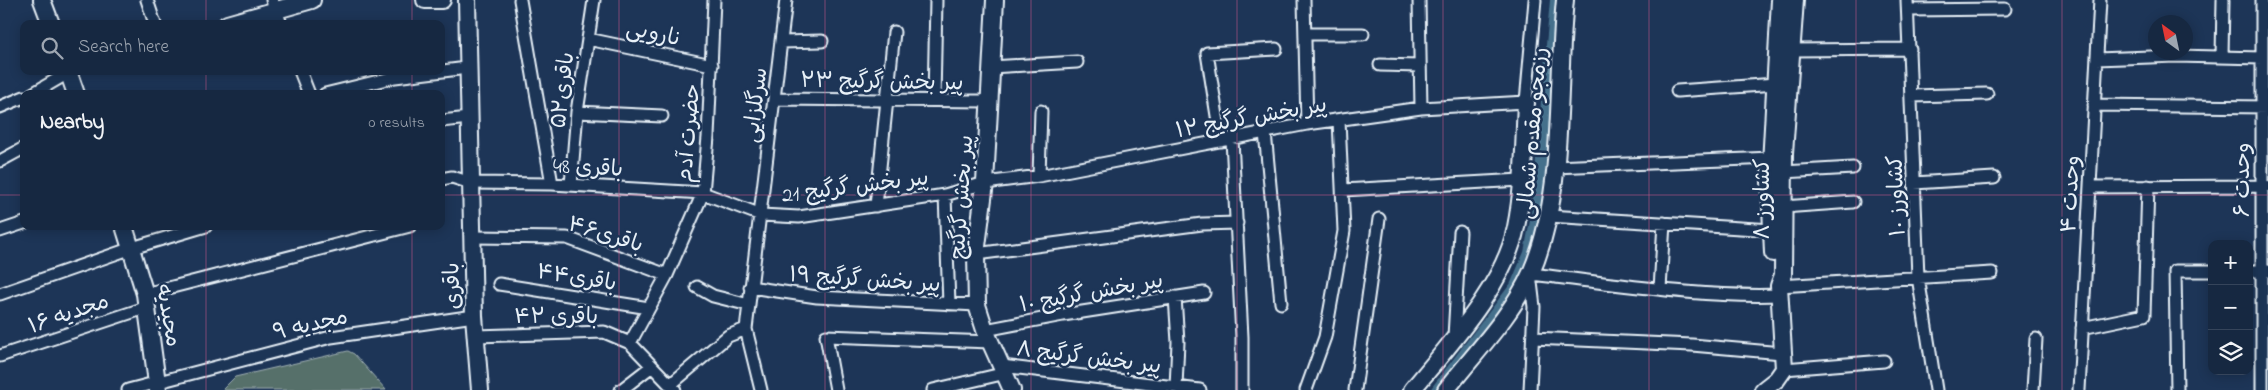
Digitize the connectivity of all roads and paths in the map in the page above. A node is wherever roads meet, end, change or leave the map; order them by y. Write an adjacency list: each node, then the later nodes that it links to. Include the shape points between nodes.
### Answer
1 (42, 0): 25 (street)
2 (146, 0): 26 (street)
3 (312, 0): 24 (street)
4 (425, 0): 5 (street)
5 (442, 0)
6 (467, 0): 46 (street, باقری)
7 (520, 0): 92 (street)
8 (594, 0): 32 (street, باقری۵۲)
9 (714, 0): 42 (street, حضرت آدم)
10 (786, 0): 34 (street, سرگلزایی)
11 (936, 0): 63 (street)
12 (995, 0): 45 (street, پیر بخش گرگیج)
13 (1304, 0): 30 (street)
14 (1419, 0): 44 (street)
15 (1535, 0): 65 (street)
16 (1565, 0): 82 (street, رزمجو مقدم شمالی)
17 (1780, 0): 52 (street)
18 (1795, 0): 37 (street, کشاورز ۸)
19 (2100, 0): 40 (street, وحدت ۴)
20 (2223, 0): 38 (street)
21 (2262, 0): 28 (street, وحدت ۶)
22 (1908, 5): 23 (street); 36 (street, کشاورز ۱۰)
23 (2005, 8)
24 (276, 11): 27 (street)
25 (50, 20)
26 (154, 20)
27 (241, 20)
28 (2265, 25): 39 (street, وحدت ۶)
29 (894, 32): 62 (street)
30 (1305, 34): 31 (street); 76 (street)
31 (1363, 34)
32 (588, 39): 42 (street, نارویی); 71 (street, باقری۵۲)
33 (822, 41): 34 (street)
34 (781, 42): 60 (street, سرگلزایی)
35 (1276, 49): 78 (street, via 1207,53)
36 (1910, 49): 37 (street); 59 (street, کشاورز ۱۰)
37 (1792, 50): 84 (street, کشاورز ۸)
38 (2222, 57): 39 (street); 40 (street)
39 (2262, 58): 68 (street, وحدت ۶)
40 (2097, 59): 66 (street, وحدت ۴)
41 (1078, 62): 45 (street)
42 (712, 65): 98 (street, حضرت آدم)
43 (1380, 65): 44 (street)
44 (1419, 66): 69 (street)
45 (990, 67): 64 (street, پیر بخش گرگیج)
46 (467, 68): 47 (street); 73 (street, باقری)
47 (445, 71)
48 (65, 75): 53 (street)
49 (71, 75): 54 (street)
50 (302, 75): 55 (street)
51 (411, 75): 56 (street)
52 (1776, 84): 57 (street); 80 (street)
53 (39, 90)
54 (75, 90)
55 (307, 90)
56 (341, 90)
57 (1677, 91)
58 (1987, 94): 59 (street)
59 (1911, 96): 91 (street, کشاورز ۱۰)
60 (775, 98): 62 (street, پیر بخش گرگیج ۲۳); 103 (street, سرگلزایی)
61 (20, 99): 67 (street)
62 (887, 100): 63 (street, پیر بخش گرگیج ۲۳); 101 (street)
63 (934, 100): 64 (street, پیر بخش گرگیج ۲۳)
64 (988, 101): 90 (street, پیر بخش گرگیج)
65 (1526, 102): 69 (street, پیر بخش گرگیج ۱۲); 88 (street)
66 (2094, 105): 68 (street); 96 (street, وحدت ۴)
67 (0, 107)
68 (2265, 107): 95 (street, وحدت ۶)
69 (1421, 108): 74 (street, پیر بخش گرگیج ۱۲)
70 (1041, 111): 85 (street)
71 (577, 112): 72 (street); 93 (street, باقری۵۲)
72 (662, 116)
73 (469, 118): 75 (street); 89 (street, باقری)
74 (1339, 120): 76 (street, پیر بخش گرگیج ۱۲); 97 (street)
75 (445, 121)
76 (1307, 124): 77 (street, پیر بخش گرگیج ۱۲)
77 (1265, 132): 78 (street, پیر بخش گرگیج ۱۲); 134 (street)
78 (1227, 140): 85 (street, پیر بخش گرگیج ۱۲); 106 (street)
79 (20, 150): 81 (street)
80 (1772, 158): 82 (street); 113 (street)
81 (0, 160)
82 (1554, 168): 104 (street, رزمجو مقدم شمالی)
83 (1853, 168): 84 (street)
84 (1783, 172): 102 (street, کشاورز ۸)
85 (1039, 176): 90 (street, پیر بخش گرگیج ۱۲)
86 (445, 178): 89 (street, باقری 48, via 452,177)
87 (1994, 178): 91 (street)
88 (1520, 180): 97 (street); 144 (street, via 1516,228 1506,259 1490,291)
89 (471, 183): 92 (street, باقری 48); 115 (street, باقری)
90 (985, 183): 99 (street, پیر بخش گرگیج 21); 117 (street, پیر بخش گرگیج)
91 (1914, 183): 124 (street, کشاورز ۱۰)
92 (552, 184): 93 (street, باقری 48)
93 (571, 185): 98 (street, باقری 48)
94 (2148, 186): 95 (street); 96 (street); 140 (street, via 2144,315)
95 (2264, 186): 120 (street, وحدت ۶)
96 (2090, 187): 140 (street, وحدت ۴)
97 (1343, 190): 168 (street, via 1344,231 1330,308)
98 (703, 193): 103 (street, پیر بخش گرگیج 21); 123 (street, حضرت آدم)
99 (945, 195): 101 (street, پیر بخش گرگیج 21); 135 (street)
100 (1853, 202): 102 (street)
101 (876, 206): 103 (street, پیر بخش گرگیج 21, via 800,217)
102 (1783, 207): 113 (street, کشاورز ۸)
103 (762, 215): 127 (street, سرگلزایی)
104 (1549, 216): 107 (street); 122 (street, رزمجو مقدم شمالی)
105 (1379, 219): 169 (street)
106 (1237, 223): 117 (street, via 1202,224); 167 (street)
107 (1664, 223): 113 (street); 128 (street)
108 (20, 224): 112 (street)
109 (125, 230): 116 (street, مجیدیه)
110 (193, 230): 116 (street)
111 (396, 230): 133 (street, مجدیه ۱۶)
112 (0, 231)
113 (1778, 231): 129 (street, کشاورز ۸, via 1783,275)
114 (1460, 232): 144 (street)
115 (472, 237): 123 (street, باقری۴۶, via 567,238); 139 (street, باقری)
116 (132, 248): 131 (street); 133 (street, مجیدیه)
117 (976, 254): 137 (street, پیر بخش گرگیج)
118 (2208, 271): 177 (street, via 2175,271)
119 (2253, 271): 120 (street)
120 (2266, 271): 148 (street, وحدت ۶)
121 (1992, 273): 124 (street)
122 (1530, 274): 128 (street); 145 (street); 171 (street, رزمجو مقدم شمالی, via 1510,308)
123 (666, 275): 138 (street, حضرت آدم)
124 (1918, 277): 129 (street); 174 (street, کشاورز ۱۰)
125 (499, 284): 138 (street, باقری۴۴)
126 (697, 287): 136 (street, via 713,296)
127 (750, 287): 135 (street, پیر بخش گرگیج ۱۹, via 817,298); 136 (street, سرگلزایی)
128 (1660, 289): 129 (street, via 1736,297)
129 (1780, 290): 150 (street, کشاورز ۸)
130 (1204, 293): 132 (street, پیر بخش گرگیج ۱۰)
131 (0, 294)
132 (1175, 297): 143 (street, پیر بخش گرگیج ۱۰, via 1063,315); 156 (street)
133 (147, 300): 149 (street, مجدیه ۱۶); 155 (street, مجیدیه)
134 (1281, 303)
135 (949, 304): 137 (street, پیر بخش گرگیج ۱۹)
136 (749, 305): 141 (street, سرگلزایی)
137 (977, 305): 143 (street, پیر بخش گرگیج)
138 (649, 308): 147 (street, حضرت آدم)
139 (474, 316): 142 (street, باقری); 155 (street, مجدیه ۹, via 331,336)
140 (2082, 328): 176 (street, وحدت ۴)
141 (746, 329): 157 (street, via 728,336); 162 (street)
142 (476, 336): 147 (street, باقری ۴۲, via 604,332); 160 (street, باقری)
143 (988, 336): 153 (street, پیر بخش گرگیج); 163 (street, پیر بخش گرگیج ۱۰, via 826,336)
144 (1454, 337): 170 (street)
145 (1533, 338): 150 (street, via 1692,345); 172 (street)
146 (2036, 339): 175 (street)
147 (630, 344): 152 (street, باقری ۴۲)
148 (2265, 355): 178 (street, وحدت ۶)
149 (0, 356)
150 (1783, 361): 151 (street); 173 (street, via 1777,379)
151 (1884, 361)
152 (652, 366): 157 (street, باقری ۴۲); 161 (street)
153 (1004, 369): 154 (street, پیر بخش گرگیج ۸); 164 (street); 165 (street, پیر بخش گرگیج)
154 (1122, 385): 158 (street, پیر بخش گرگیج ۸)
155 (158, 386): 159 (street, مجدیه ۹)
156 (1176, 387): 158 (street, پیر بخش گرگیج ۸); 166 (street, پیر بخش گرگیج ۸)
157 (672, 388)
158 (1160, 388)
159 (128, 390)
160 (480, 390)
161 (621, 390)
162 (761, 390)
163 (836, 390)
164 (933, 390)
165 (1012, 390)
166 (1200, 390)
167 (1242, 390)
168 (1306, 390)
169 (1355, 390)
170 (1412, 390)
171 (1446, 390)
172 (1530, 390)
173 (1763, 390)
174 (1936, 390)
175 (2033, 390)
176 (2079, 390)
177 (2177, 390)
178 (2262, 390)

